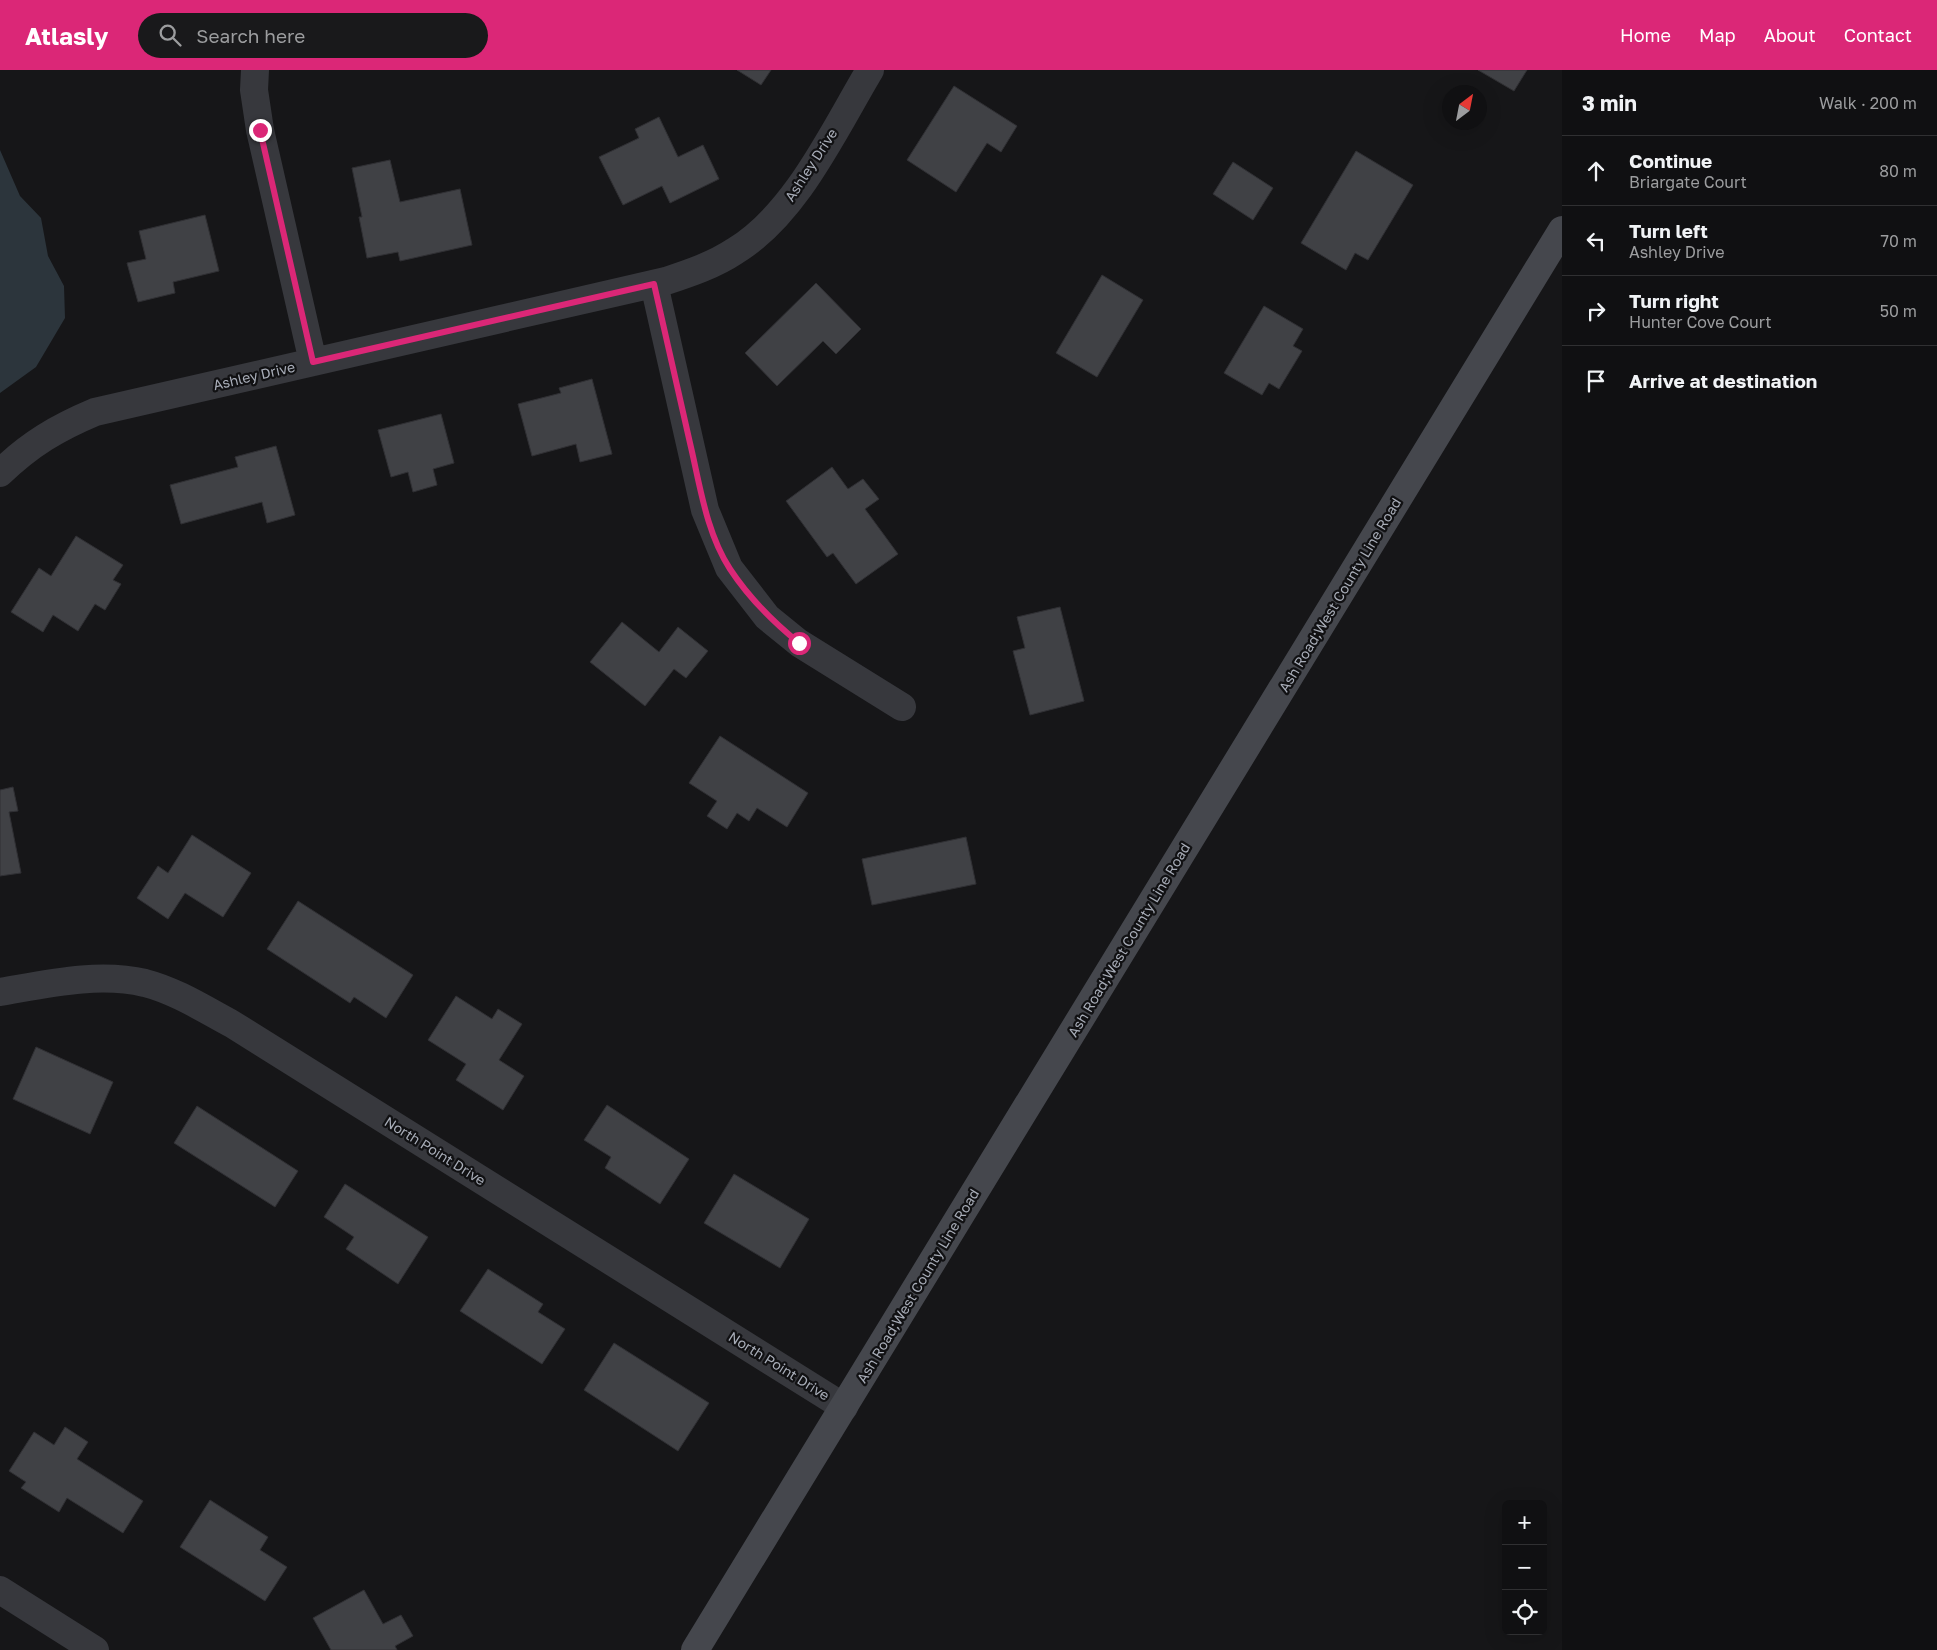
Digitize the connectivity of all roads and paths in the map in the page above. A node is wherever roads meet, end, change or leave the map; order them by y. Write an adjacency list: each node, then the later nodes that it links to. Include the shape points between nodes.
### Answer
1 (255, 70): 5 (street, via 254,90 260,130)
2 (870, 70): 4 (street, Ashley Drive, via 794,196 768,226 736,251 700,270)
3 (1562, 230): 9 (main road, Ash Road;West County Line Road)
4 (654, 284): 5 (street, Ashley Drive); 7 (street, via 706,510 729,568 767,617 799,643)
5 (313, 362): 6 (street, Ashley Drive, via 95,412 57,428 23,451)
6 (0, 473)
7 (902, 707)
8 (0, 992): 9 (street, North Point Drive, via 71,980 113,980 145,983 186,999 232,1024)
9 (844, 1407): 12 (main road, Ash Road;West County Line Road)
10 (0, 1590): 11 (street)
11 (95, 1650)
12 (695, 1650)

